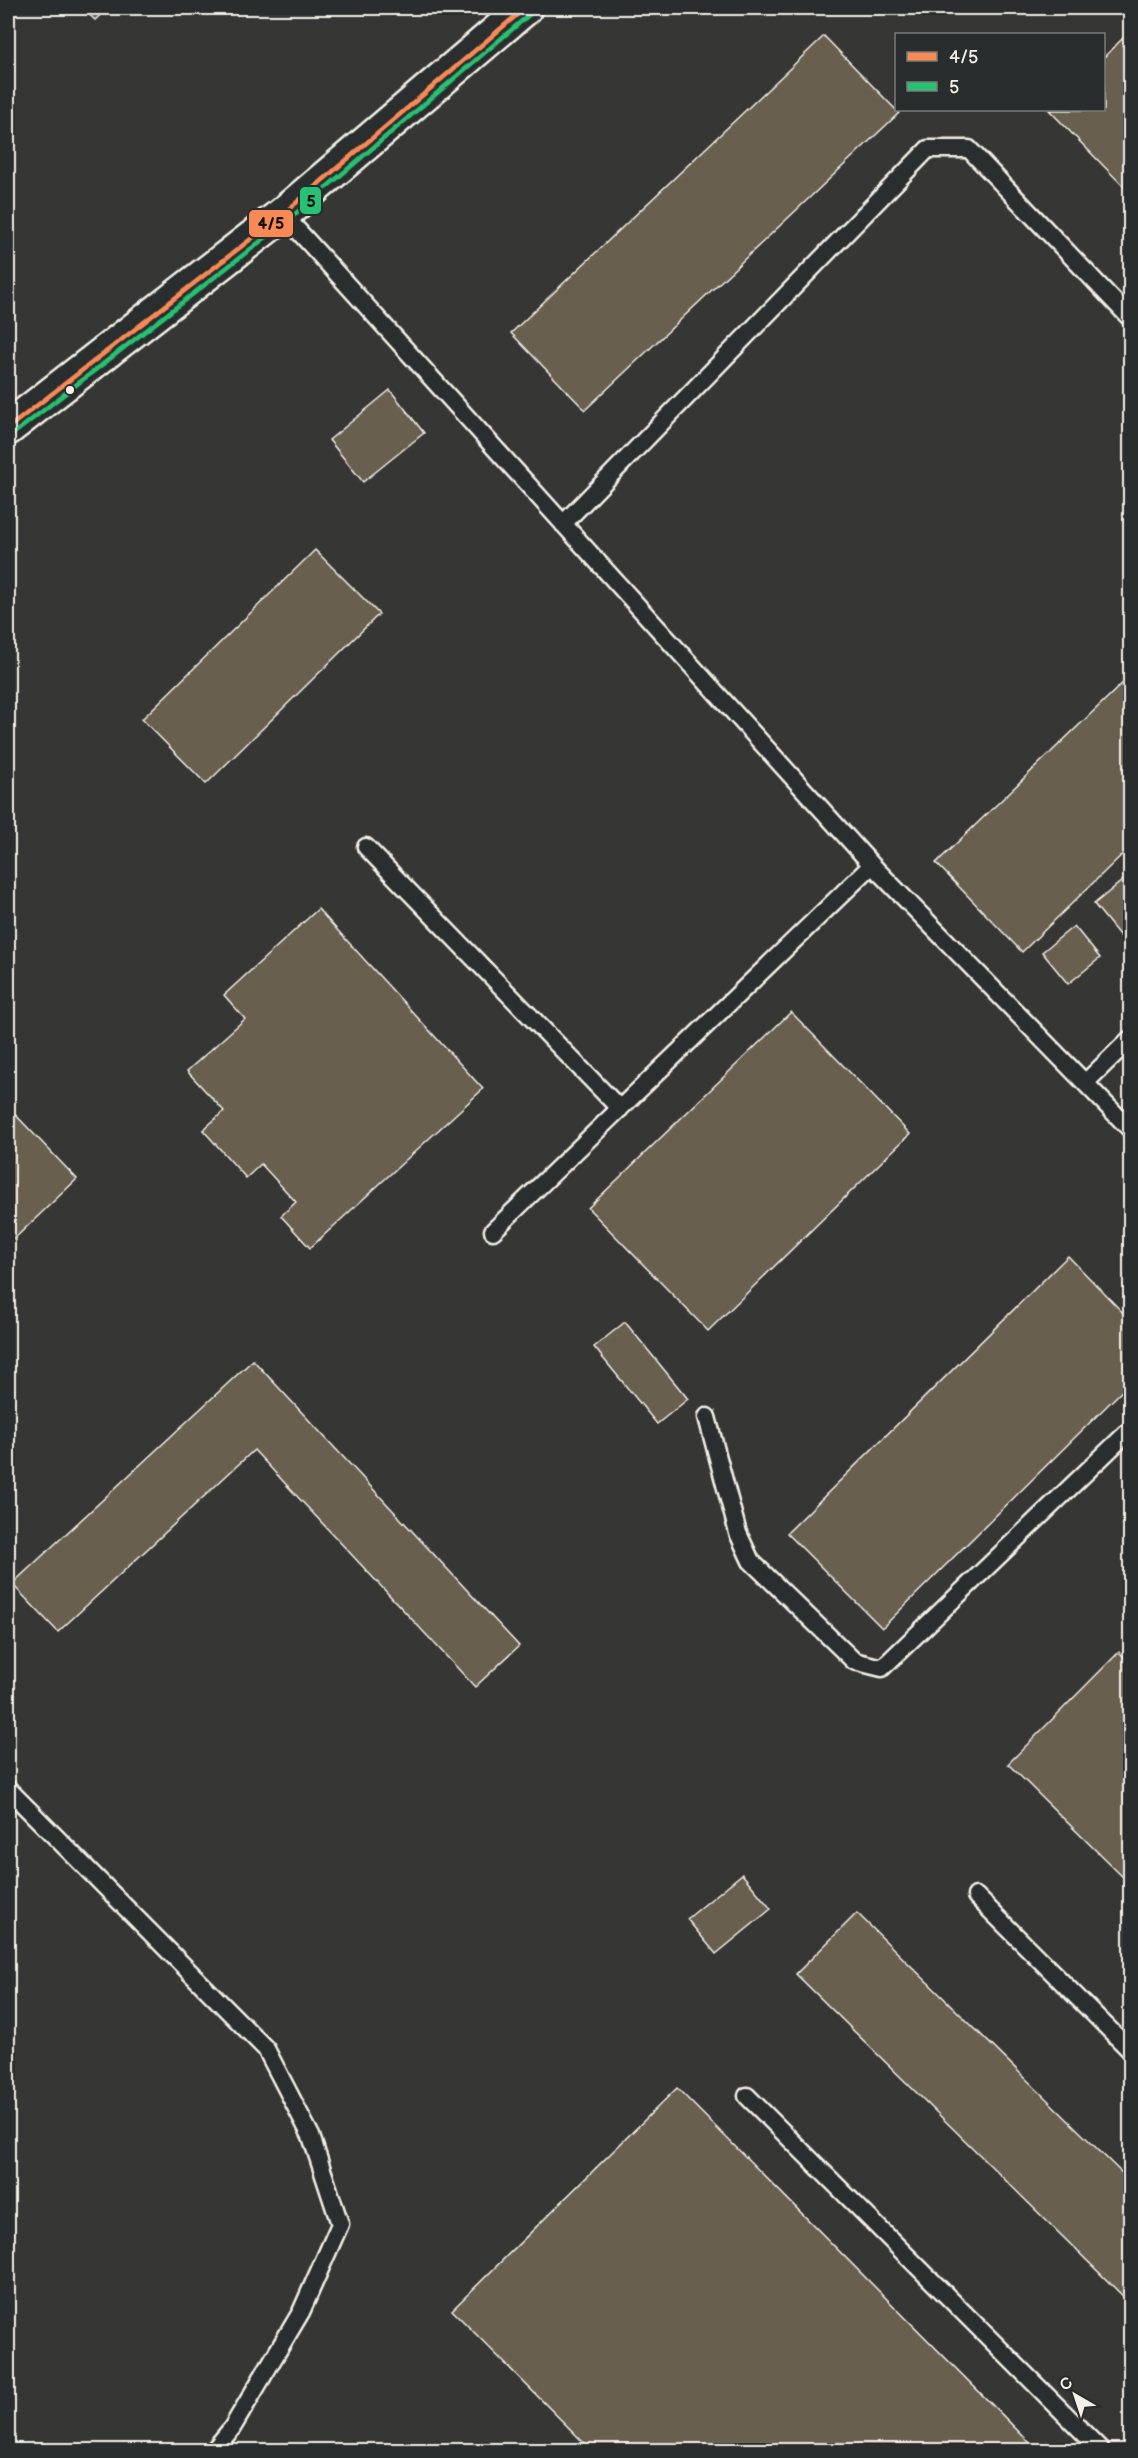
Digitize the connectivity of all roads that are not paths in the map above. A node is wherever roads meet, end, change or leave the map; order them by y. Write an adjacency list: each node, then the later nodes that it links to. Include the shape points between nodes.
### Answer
1 (525, 8): 2 (main road)
2 (283, 214): 4 (main road); 5 (lane)
3 (1131, 318): 5 (lane, via 969,149 928,149)
4 (8, 428)
5 (563, 524): 7 (lane)
6 (366, 847): 10 (lane)
7 (872, 865): 9 (lane); 10 (lane)
8 (1131, 1039): 9 (lane)
9 (1086, 1082): 11 (lane)
10 (620, 1109): 12 (lane)
11 (1131, 1129)
12 (493, 1231)
13 (707, 1416): 14 (lane, via 738,1533 751,1561 854,1661 882,1668)
14 (1131, 1430)
15 (8, 1790): 19 (lane, via 266,2049 311,2136 340,2224 301,2312 232,2428)
16 (976, 1896): 17 (lane)
17 (1131, 2050)
18 (747, 2096): 20 (lane)
19 (214, 2451)
20 (1101, 2451)

